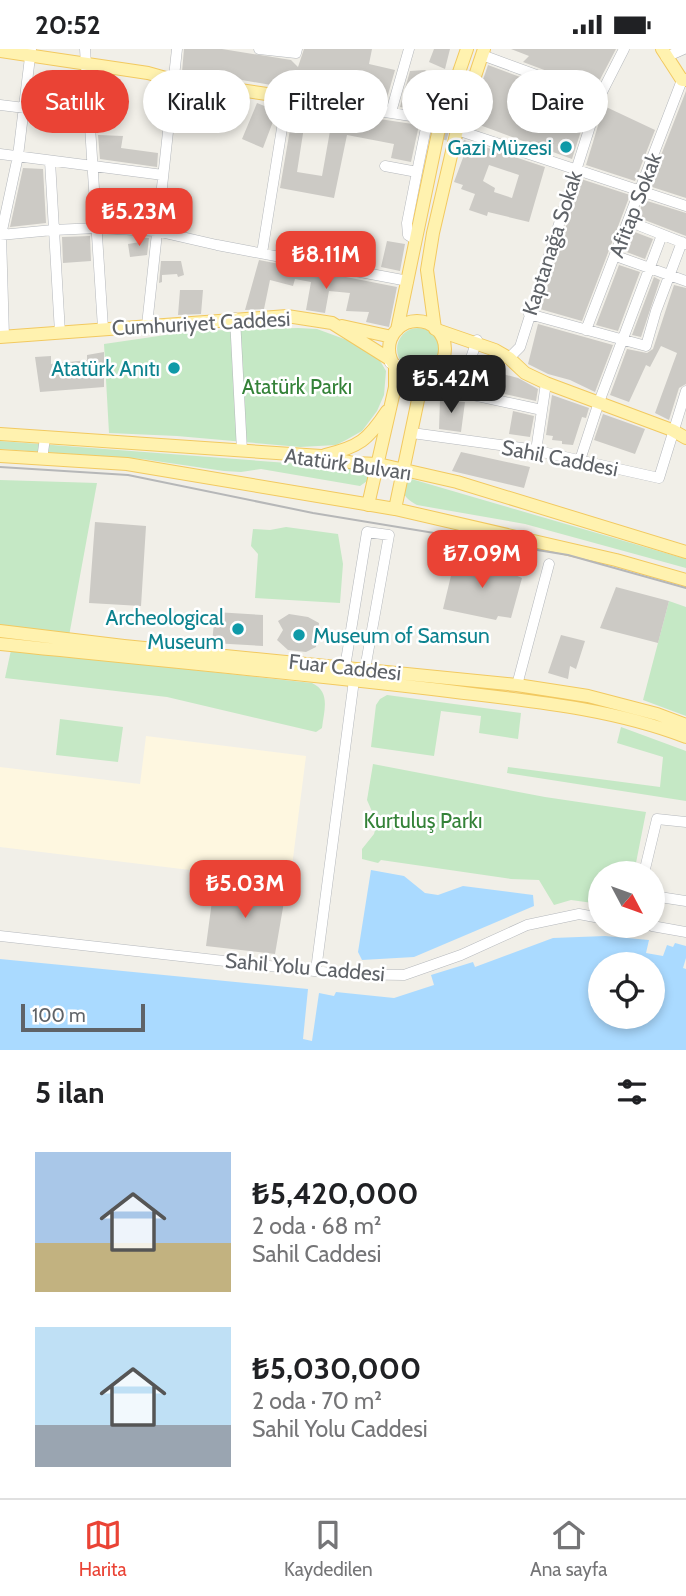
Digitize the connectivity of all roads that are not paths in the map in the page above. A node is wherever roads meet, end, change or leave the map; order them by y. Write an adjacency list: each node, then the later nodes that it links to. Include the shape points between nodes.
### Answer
1 (85, 49): 13 (street)
2 (177, 49): 15 (street)
3 (259, 49): 4 (street, via 296,53)
4 (297, 49)
5 (409, 49): 22 (street)
6 (467, 49): 45 (main road, via 438,133)
7 (624, 49): 18 (street, Kaptanağa Sokak)
8 (684, 49): 12 (street)
9 (0, 51): 11 (main road)
10 (483, 52): 16 (street); 28 (main road)
11 (30, 53): 13 (main road)
12 (664, 53): 19 (main road)
13 (86, 65): 14 (street); 17 (main road)
14 (86, 70)
15 (174, 70)
16 (528, 70)
17 (143, 72)
18 (608, 79)
19 (684, 80): 37 (street, Afitap Sokak)
20 (0, 105): 21 (street)
21 (21, 108)
22 (390, 111): 35 (street, via 424,118 427,123)
23 (21, 127): 30 (street)
24 (91, 133): 32 (street)
25 (167, 133): 36 (street)
26 (281, 133): 47 (street)
27 (587, 133): 34 (street, Kaptanağa Sokak)
28 (465, 135): 34 (street); 61 (main road, via 427,270)
29 (0, 154): 30 (street)
30 (18, 156): 31 (street); 43 (street)
31 (50, 161): 32 (street); 41 (street)
32 (94, 166): 36 (street); 40 (street)
33 (386, 166): 35 (street)
34 (575, 169): 37 (street); 53 (street, Kaptanağa Sokak)
35 (417, 172): 45 (street, via 407,223 408,235)
36 (163, 175): 42 (street)
37 (641, 190): 38 (street); 39 (street, Afitap Sokak)
38 (686, 206)
39 (628, 221): 44 (street); 48 (street, Afitap Sokak)
40 (97, 228): 41 (street); 42 (street); 57 (street)
41 (53, 229): 43 (street); 59 (street)
42 (156, 231): 47 (street); 56 (street)
43 (0, 235): 62 (street)
44 (662, 235): 46 (street); 49 (street)
45 (416, 240): 51 (main road)
46 (684, 243): 50 (street)
47 (262, 253): 51 (street)
48 (616, 256): 49 (street); 58 (street, Afitap Sokak)
49 (651, 268): 50 (street); 63 (street)
50 (671, 275): 52 (street); 63 (street, via 646,346)
51 (408, 281): 60 (main road)
52 (686, 281)
53 (529, 314): 58 (street); 65 (street, Kaptanağa Sokak, via 520,347)
54 (235, 319): 55 (main road, Cumhuriyet Caddesi, via 287,316); 56 (main road, Cumhuriyet Caddesi); 79 (street)
55 (332, 323): 60 (main road); 66 (main road, Cumhuriyet Caddesi)
56 (147, 325): 57 (main road, Cumhuriyet Caddesi)
57 (103, 328): 59 (main road, Cumhuriyet Caddesi)
58 (586, 330): 63 (street)
59 (60, 333): 62 (main road, Cumhuriyet Caddesi)
60 (394, 333): 61 (main road, via 421,322); 66 (main road, via 389,344)
61 (438, 333): 64 (main road); 67 (main road, via 443,359)
62 (2, 337)
63 (623, 339): 70 (street)
64 (474, 348): 65 (main road, via 490,357); 65 (main road, via 499,347)
65 (509, 358): 68 (main road)
66 (392, 363): 67 (main road, via 407,376); 71 (main road, via 395,387)
67 (428, 377): 72 (street); 75 (main road)
68 (546, 383): 70 (main road); 72 (street)
69 (686, 391): 74 (street)
70 (599, 402): 74 (main road); 84 (street)
71 (391, 405): 82 (main road, via 363,442); 85 (main road)
72 (542, 410): 80 (street)
73 (686, 421): 74 (main road)
74 (672, 430): 77 (main road); 84 (street, Sahil Caddesi, via 659,478)
75 (412, 433): 80 (street, Sahil Caddesi); 86 (main road)
76 (0, 435): 78 (main road, Atatürk Bulvarı)
77 (686, 438)
78 (45, 439): 79 (main road, Atatürk Bulvarı); 83 (street)
79 (242, 451): 82 (main road, Atatürk Bulvarı)
80 (536, 451): 84 (street, Sahil Caddesi)
81 (0, 456): 83 (main road, Atatürk Bulvarı)
82 (321, 456): 85 (main road, Atatürk Bulvarı)
83 (42, 459): 87 (main road, Atatürk Bulvarı, via 127,464)
84 (580, 460)
85 (378, 464): 86 (main road, Atatürk Bulvarı); 87 (main road)
86 (403, 469): 88 (main road); 89 (main road, Atatürk Bulvarı)
87 (368, 505): 88 (main road, Atatürk Bulvarı)
88 (395, 509): 91 (main road, Atatürk Bulvarı)
89 (686, 552)
90 (549, 564): 97 (street)
91 (686, 580)
92 (12, 633): 93 (main road, Fuar Caddesi); 94 (main road, Fuar Caddesi); 96 (main road, Fuar Caddesi)
93 (0, 644)
94 (345, 667): 95 (main road, Fuar Caddesi); 95 (street, via 367,532 389,535)
95 (365, 669): 97 (main road, Fuar Caddesi)
96 (354, 680): 99 (main road, Fuar Caddesi, via 566,705); 108 (street)
97 (517, 685): 98 (main road, Fuar Caddesi, via 588,696)
98 (686, 725)
99 (686, 737)
100 (686, 823): 101 (street, via 657,819)
101 (647, 861)
102 (665, 898): 103 (street)
103 (686, 901)
104 (588, 916): 108 (street, Sahil Yolu Caddesi, via 527,925 404,975)
105 (665, 928): 106 (street)
106 (686, 932)
107 (0, 936): 108 (street, Sahil Yolu Caddesi)
108 (316, 970)

